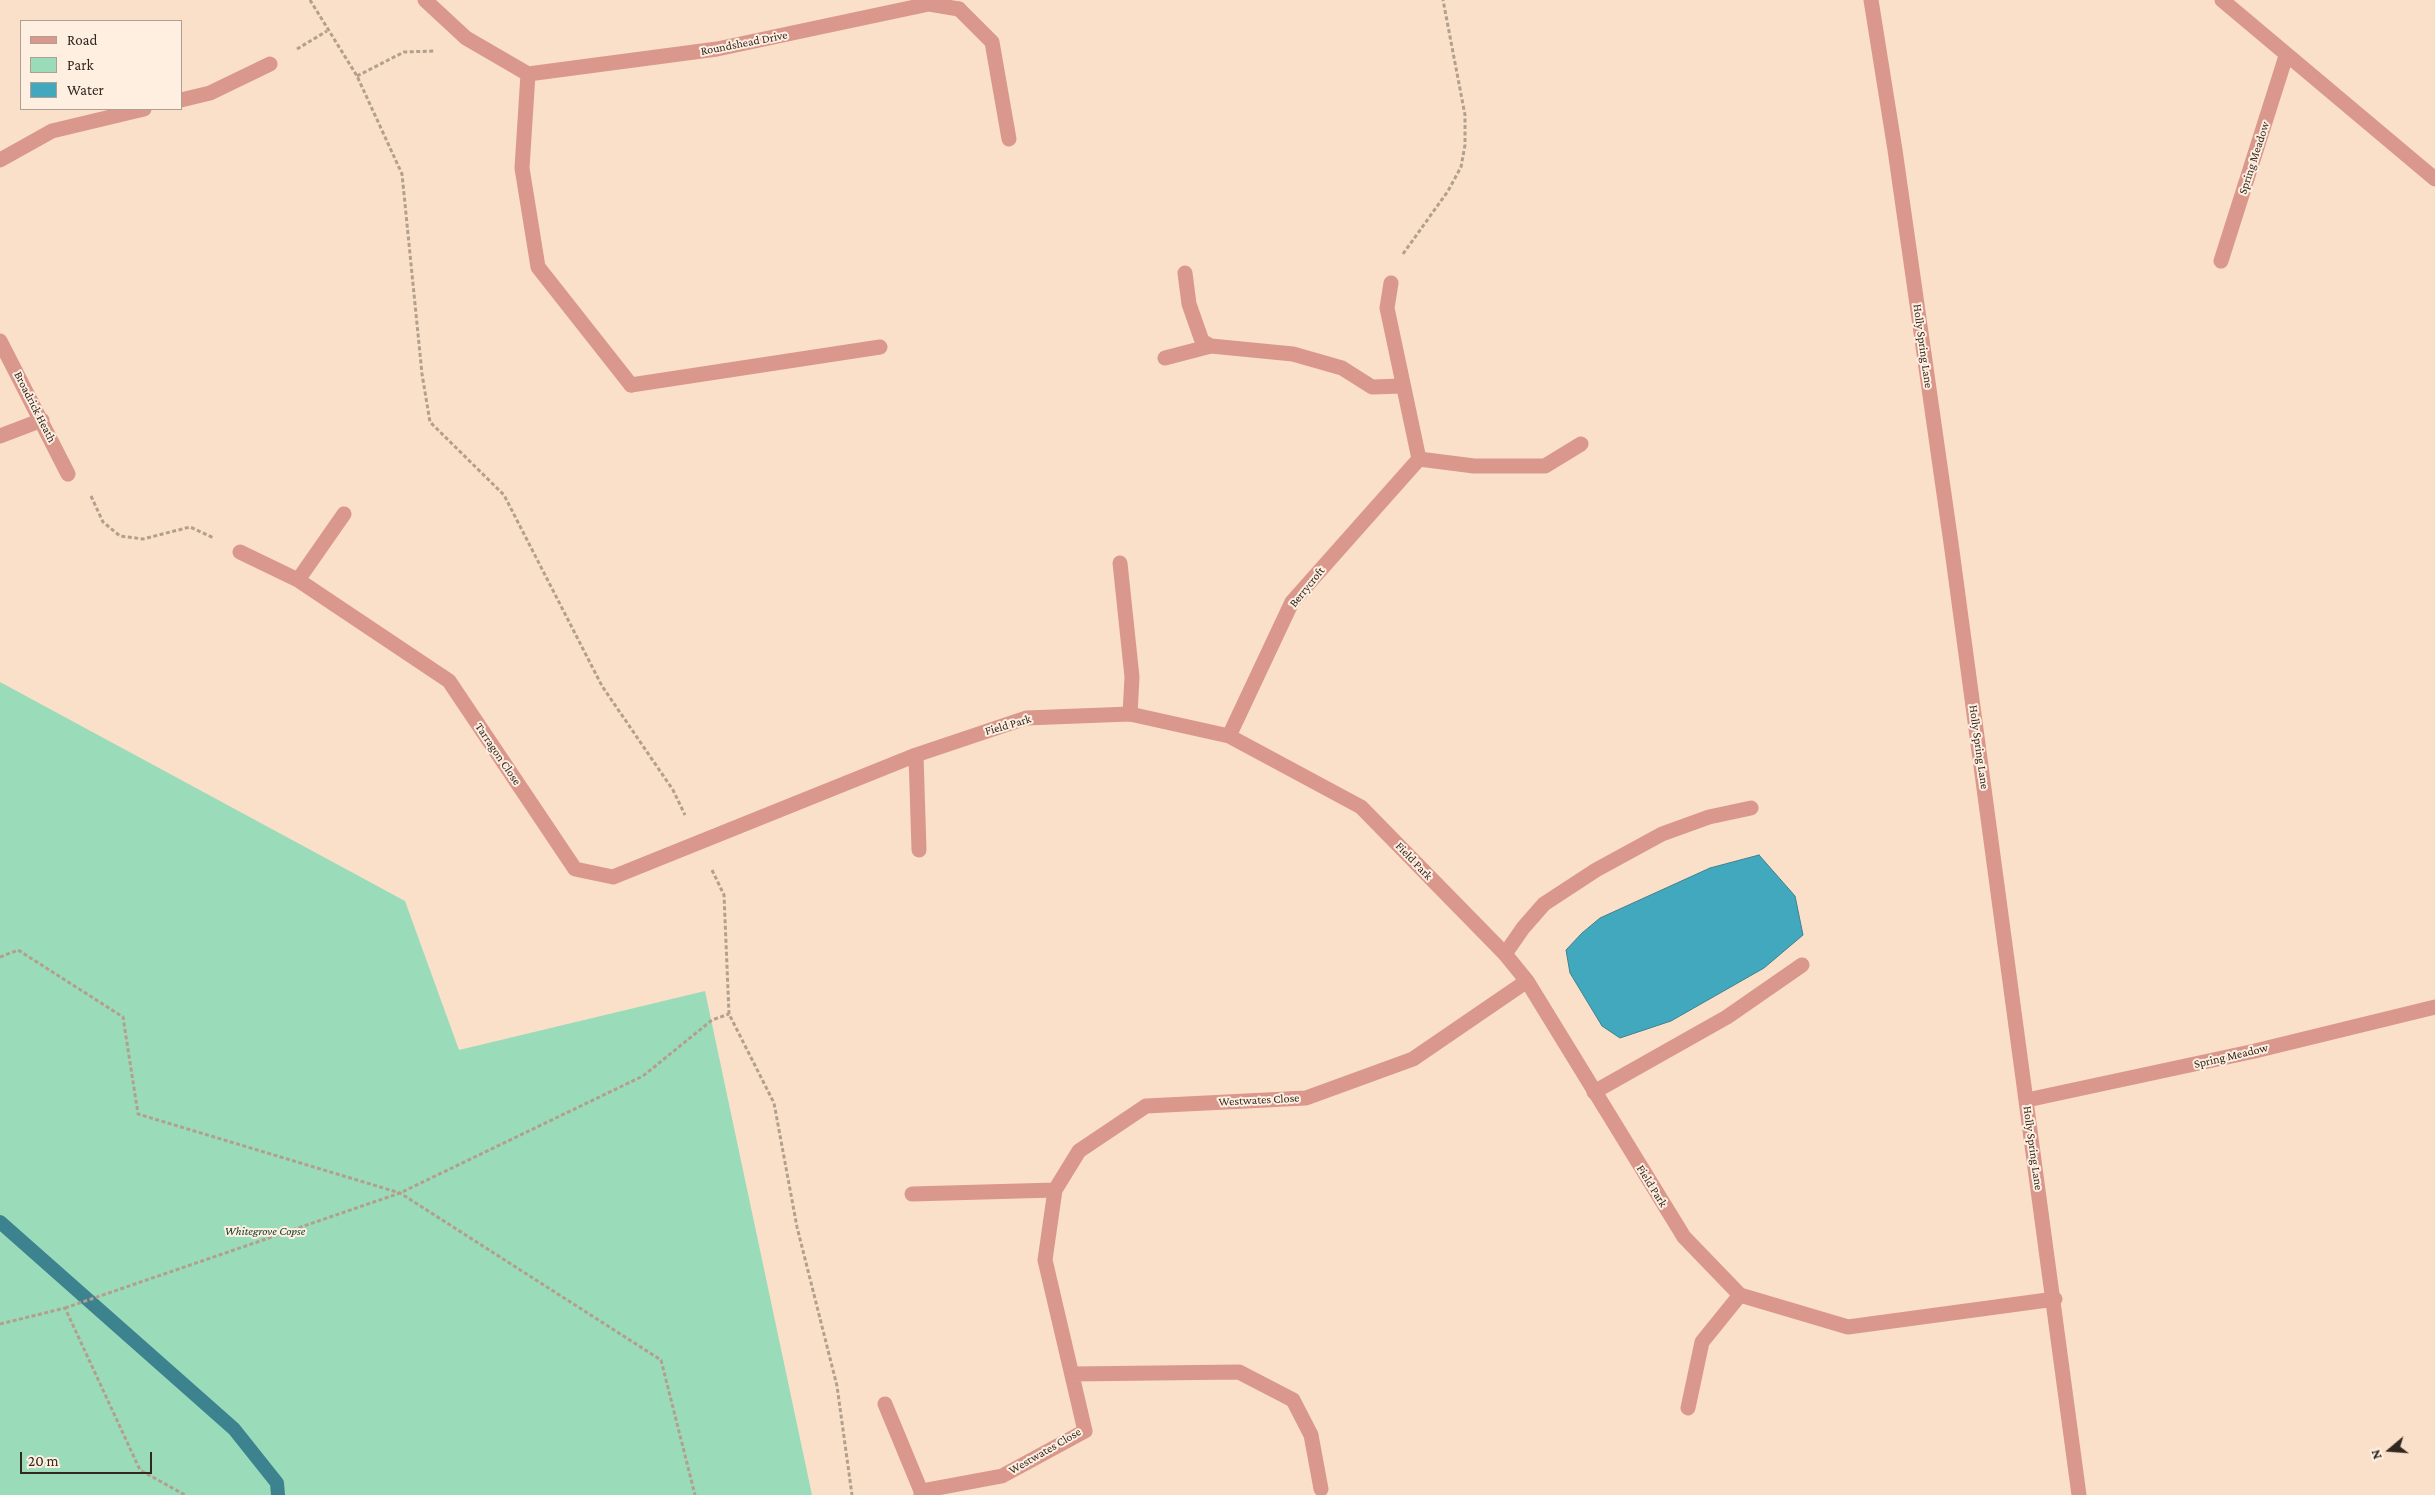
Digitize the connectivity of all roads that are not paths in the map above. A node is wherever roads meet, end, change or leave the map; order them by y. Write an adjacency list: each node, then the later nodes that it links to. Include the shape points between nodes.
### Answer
1 (424, 0): 7 (street, via 466,38)
2 (1872, 0): 41 (street, Holly Spring Lane, via 1950,533)
3 (2222, 0): 5 (street)
4 (929, 2): 7 (street, Roundshead Drive, via 717,50); 10 (street, Roundshead Drive, via 959,9 992,42)
5 (2286, 56): 12 (street); 13 (street, Spring Meadow)
6 (270, 64): 8 (street, via 210,93)
7 (528, 74): 18 (street, via 522,168 538,266 630,385)
8 (182, 100)
9 (140, 110): 11 (street, via 52,131)
10 (1009, 138)
11 (0, 160)
12 (2435, 179)
13 (2221, 261)
14 (1185, 273): 17 (street, via 1189,304 1202,341)
15 (1392, 283): 20 (street, via 1386,308)
16 (0, 341): 21 (street, Broadrick Heath)
17 (1210, 346): 19 (street); 20 (street, via 1294,354 1342,368 1372,386)
18 (880, 347)
19 (1165, 358)
20 (1403, 386): 24 (street)
21 (42, 420): 22 (street); 25 (street, Broadrick Heath)
22 (0, 436)
23 (1581, 444): 24 (street, via 1544,466 1474,466)
24 (1419, 459): 31 (street, Berrycroft, via 1292,602)
25 (68, 474)
26 (344, 514): 29 (street)
27 (240, 552): 29 (street, Tarragon Close)
28 (1120, 563): 30 (street, via 1132,677)
29 (298, 580): 34 (street, Tarragon Close, via 449,681 575,869 613,877)
30 (1130, 714): 31 (street, Field Park); 32 (street, Field Park, via 1026,718)
31 (1229, 736): 36 (street, Field Park, via 1361,807)
32 (916, 755): 34 (street, Field Park); 35 (street)
33 (1751, 808): 36 (street, via 1662,834 1596,870 1544,904 1522,928)
34 (698, 843)
35 (919, 850)
36 (1506, 954): 38 (street, Field Park)
37 (1802, 965): 40 (street, via 1727,1017)
38 (1527, 981): 40 (street, Field Park); 42 (street, Westwates Close, via 1413,1059 1306,1098 1146,1106 1079,1151)
39 (2435, 1007): 41 (street, Spring Meadow, via 2255,1051)
40 (1594, 1092): 44 (street, Field Park, via 1684,1237)
41 (2027, 1100): 45 (street, Holly Spring Lane)
42 (1055, 1190): 43 (street); 46 (street, Westwates Close, via 1046,1260)
43 (912, 1194)
44 (1740, 1295): 45 (street, Field Park, via 1848,1327); 48 (street, via 1702,1342)
45 (2055, 1299): 51 (street, Holly Spring Lane)
46 (1072, 1374): 49 (street, via 1239,1372 1293,1400 1311,1435); 50 (street, Westwates Close, via 1085,1431 1002,1476)
47 (885, 1404): 50 (street, Westwates Close)
48 (1688, 1408)
49 (1321, 1489)
50 (921, 1493)
51 (2079, 1495)

